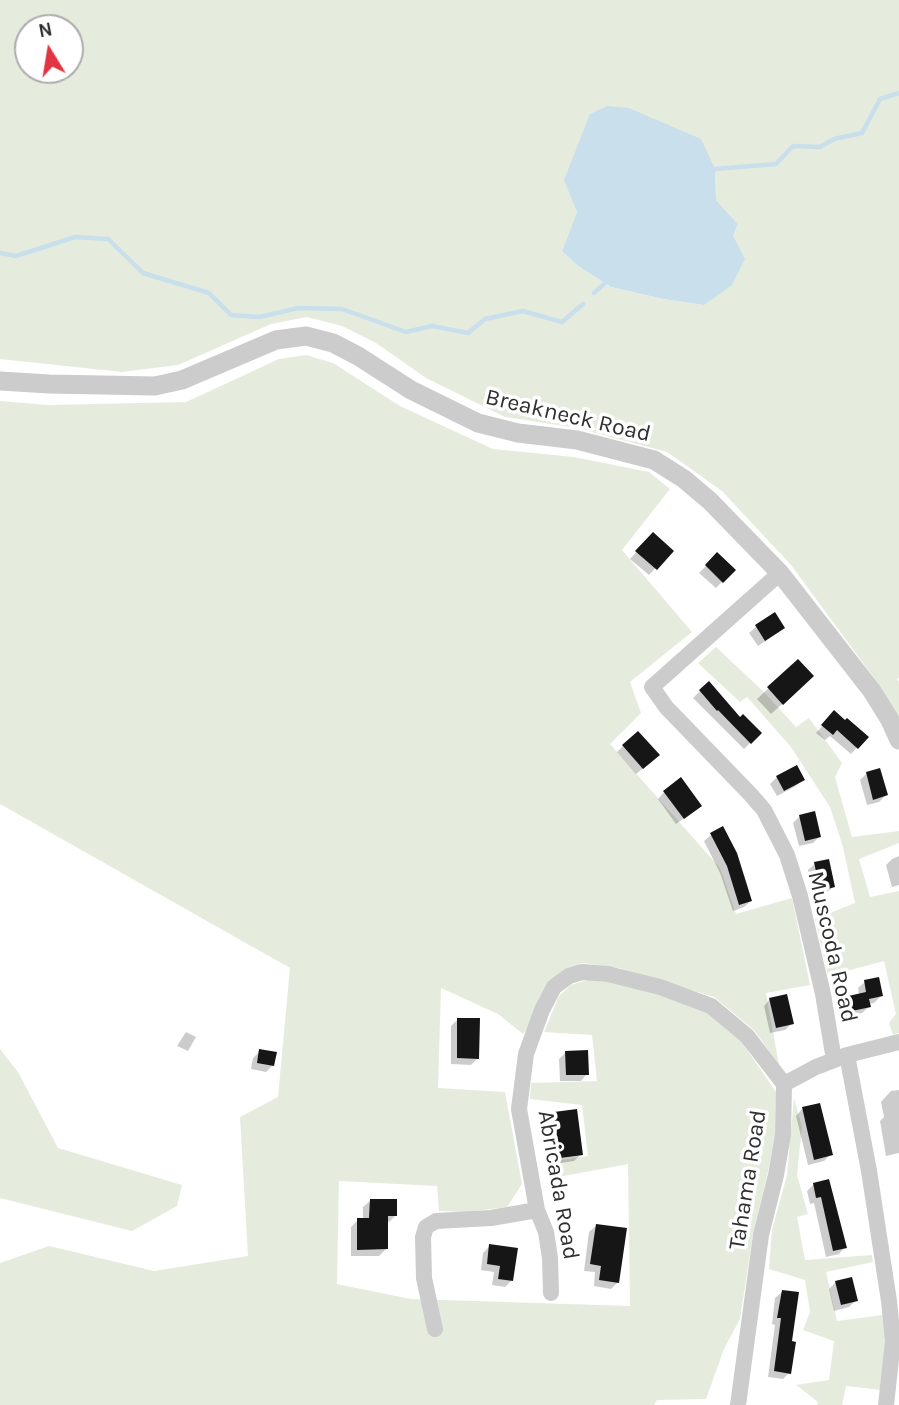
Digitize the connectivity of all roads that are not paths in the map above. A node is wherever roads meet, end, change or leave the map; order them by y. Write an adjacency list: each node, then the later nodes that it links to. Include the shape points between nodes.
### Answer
1 (0, 381): 2 (street, Breakneck Road, via 155,386 182,380 276,340 320,339 478,423 577,440 654,460 710,501)
2 (780, 573): 3 (street, Breakneck Road, via 872,691); 5 (street, Muscoda Road, via 652,687 764,810 787,855)
3 (899, 740)
4 (899, 1042): 5 (street, Tahama Road)
5 (840, 1057): 6 (street, Tahama Road); 11 (street, Muscoda Road, via 869,1171 893,1341)
6 (784, 1084): 7 (street, Abricada Road, via 747,1036 711,1006 608,974 569,976 554,987 526,1054 519,1109); 10 (street, Tahama Road, via 783,1135 761,1235)
7 (537, 1210): 8 (street, Abricada Road, via 546,1232); 9 (street, via 436,1221 426,1227 424,1278)
8 (551, 1293)
9 (435, 1329)
10 (738, 1405)
11 (886, 1405)

